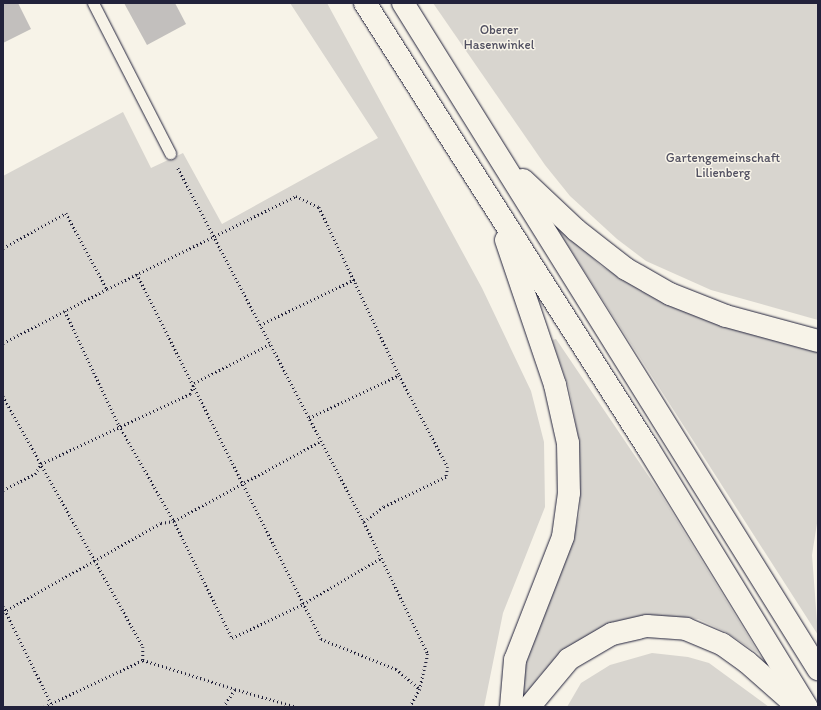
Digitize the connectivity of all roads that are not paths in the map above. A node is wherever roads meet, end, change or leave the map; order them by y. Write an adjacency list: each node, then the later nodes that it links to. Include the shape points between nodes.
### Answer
1 (93, 3): 4 (lane)
2 (365, 3): 6 (highway)
3 (403, 3): 5 (highway)
4 (170, 153)
5 (504, 162): 7 (highway, via 576,230 626,269 670,294 726,316); 8 (highway)
6 (496, 208): 9 (highway, via 555,385 568,443 569,472 563,537 515,660); 12 (highway)
7 (818, 341)
8 (818, 669)
9 (511, 707)
10 (529, 707): 11 (highway, via 569,659 612,634 647,626 686,629 722,644 748,662)
11 (798, 707)
12 (807, 707)

